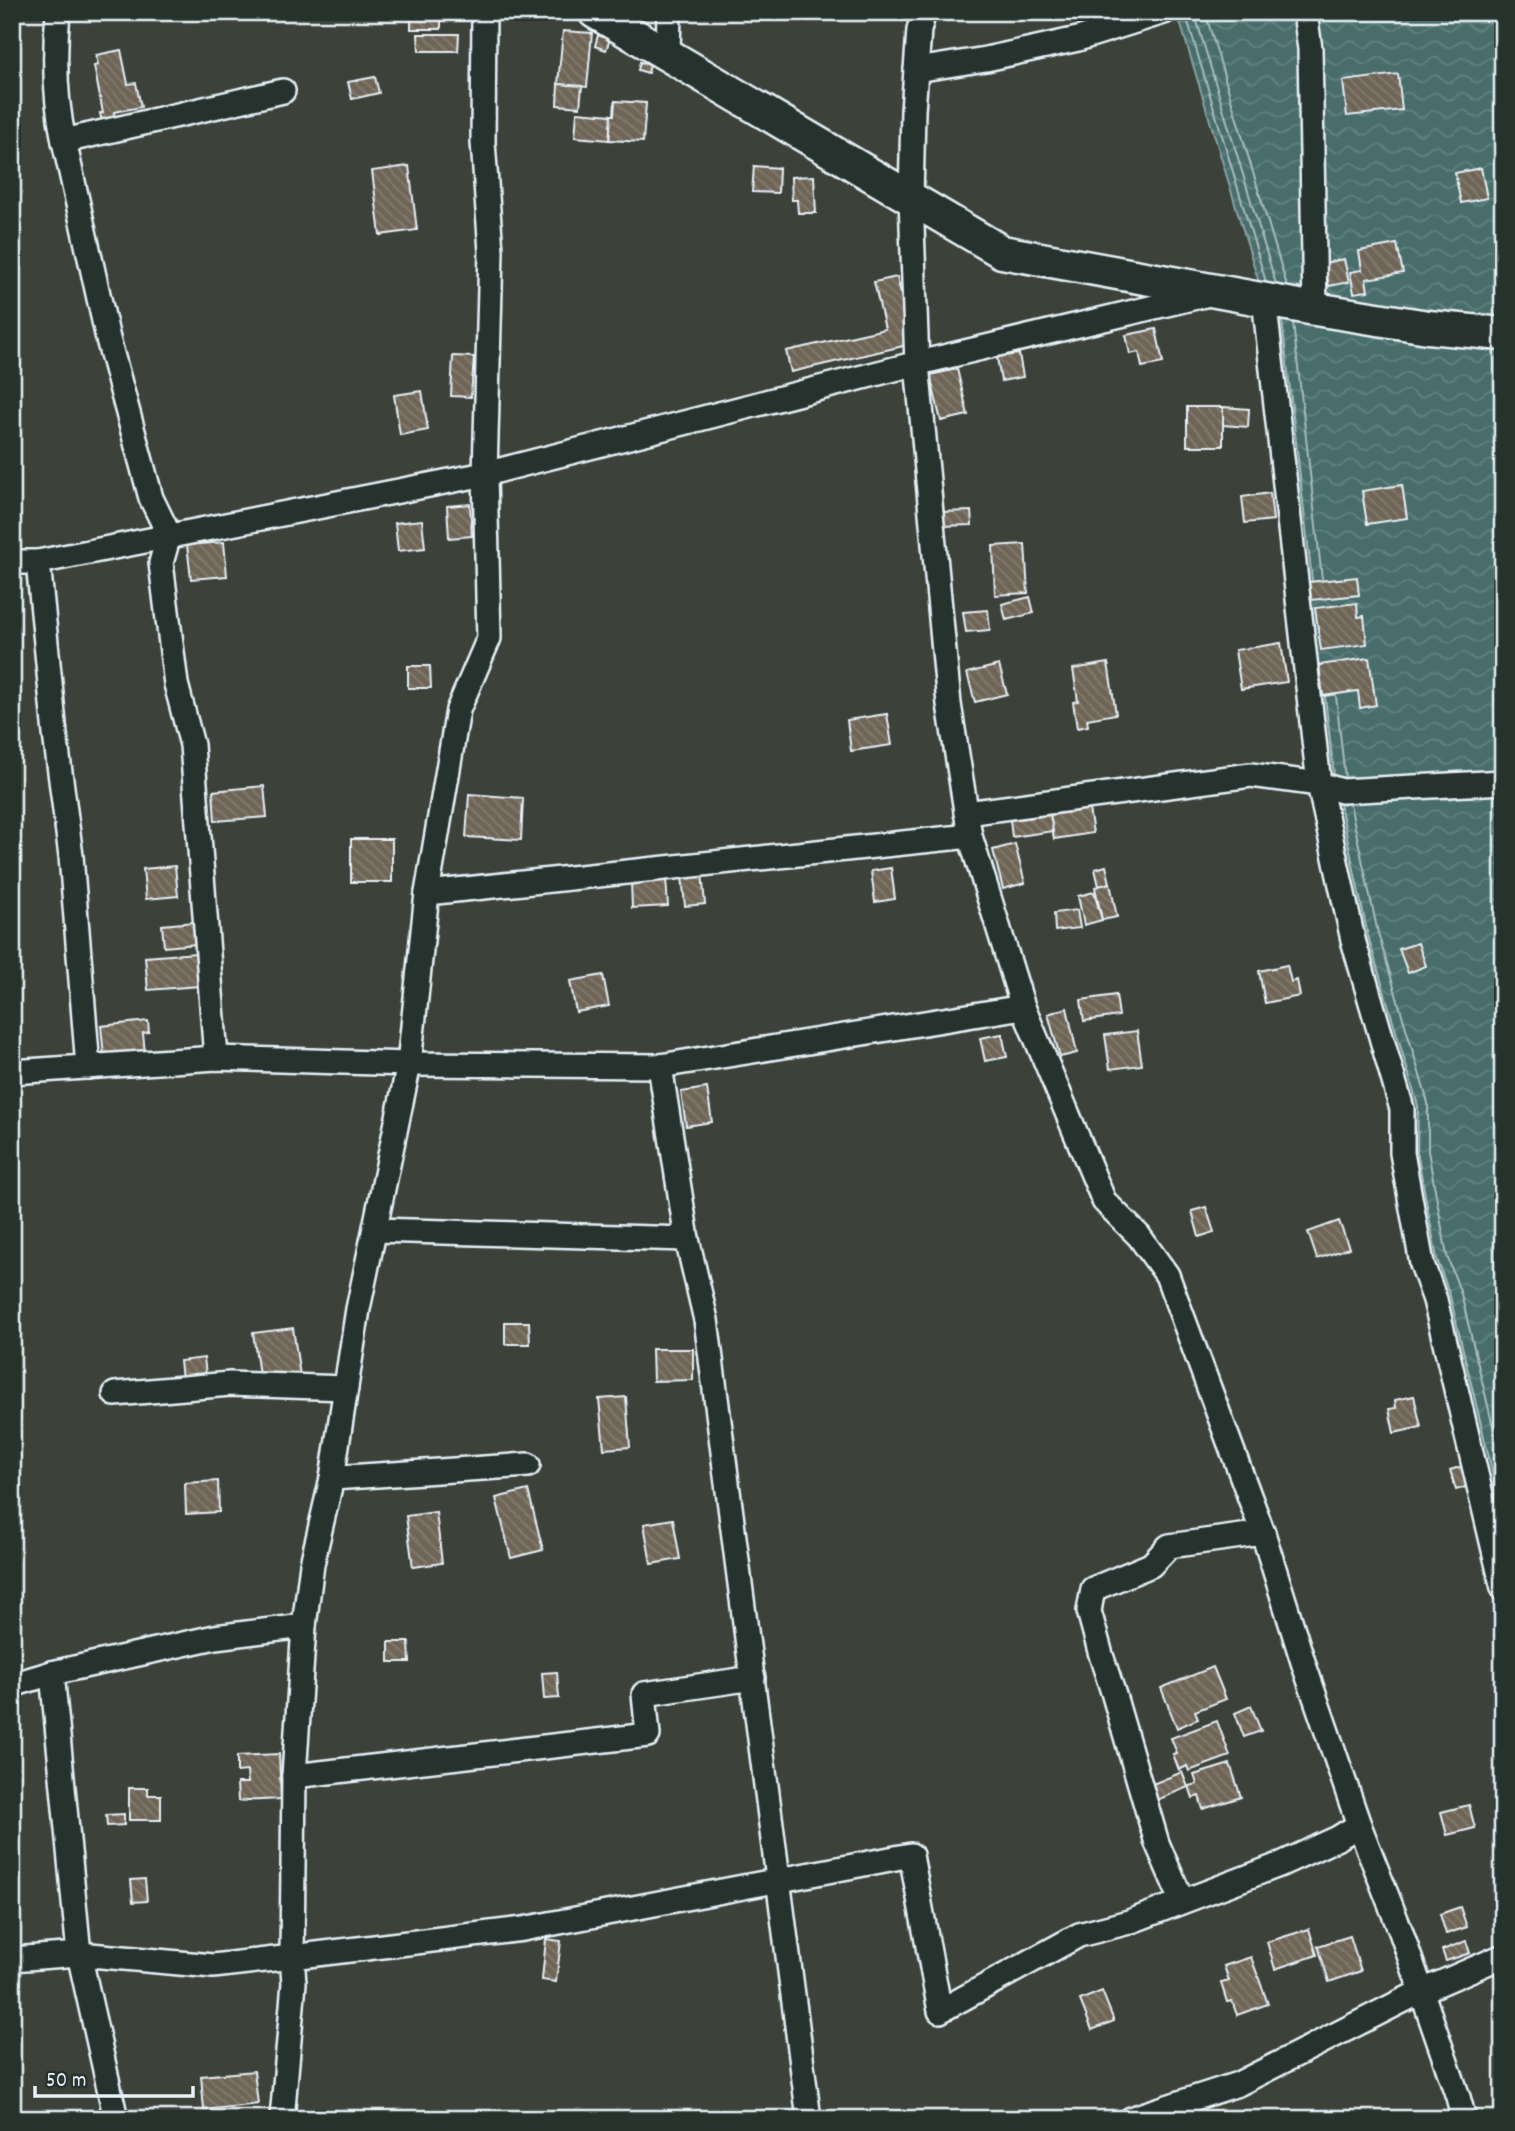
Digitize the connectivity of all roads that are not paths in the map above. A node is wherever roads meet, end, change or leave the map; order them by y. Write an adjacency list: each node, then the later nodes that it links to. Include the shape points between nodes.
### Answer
1 (58, 12): 11 (street)
2 (484, 12): 18 (street, via 482,142 491,251)
3 (596, 12): 8 (street)
4 (669, 12): 8 (street)
5 (1164, 12): 9 (street, via 1078,39)
6 (1306, 12): 15 (street)
7 (921, 18): 9 (street)
8 (668, 55): 12 (street)
9 (916, 70): 12 (street)
10 (283, 91): 11 (street)
11 (64, 141): 19 (street, via 108,339 151,498)
12 (911, 198): 13 (street, via 1002,252); 17 (street)
13 (1219, 291): 14 (street); 17 (street)
14 (1264, 299): 15 (street); 22 (street)
15 (1315, 309): 16 (street)
16 (1503, 334)
17 (917, 364): 18 (street); 23 (street, via 949,704)
18 (485, 474): 19 (street); 24 (street, via 489,638 458,710)
19 (169, 535): 20 (street); 26 (street, via 160,564 176,684 192,745)
20 (20, 558): 29 (street, via 55,734 71,856)
21 (1503, 782): 22 (street, via 1342,791)
22 (1319, 784): 23 (street, via 1251,775); 38 (street, via 1353,940 1402,1109 1402,1153 1422,1264 1435,1300)
23 (968, 825): 24 (street); 25 (street)
24 (427, 894): 27 (street)
25 (1023, 1007): 28 (street); 37 (street, via 1104,1200 1139,1236 1167,1275)
26 (216, 1058): 27 (street); 29 (street)
27 (409, 1065): 28 (street); 31 (street)
28 (660, 1066): 32 (street)
29 (88, 1067): 30 (street)
30 (12, 1072)
31 (375, 1230): 32 (street); 33 (street)
32 (687, 1239): 41 (street, via 706,1320)
33 (346, 1388): 34 (street, via 230,1384); 36 (street)
34 (115, 1394)
35 (528, 1465): 36 (street)
36 (332, 1478): 39 (street, via 312,1564)
37 (1263, 1533): 44 (street); 46 (street, via 1169,1546 1151,1565 1093,1589 1089,1611 1101,1655 1157,1843)
38 (1503, 1588)
39 (304, 1626): 40 (street, via 215,1637); 43 (street)
40 (52, 1673): 42 (street); 47 (street)
41 (753, 1678): 43 (street, via 644,1694 648,1735); 45 (street)
42 (12, 1685)
43 (294, 1776): 49 (street)
44 (1359, 1825): 46 (street, via 1279,1865); 51 (street)
45 (780, 1880): 46 (street, via 911,1855 940,2011 1079,1935); 49 (street, via 523,1929); 55 (street)
46 (1182, 1902)
47 (79, 1954): 49 (street, via 213,1966); 50 (street); 53 (street)
48 (1503, 1956): 51 (street)
49 (292, 1957): 54 (street, via 294,1983)
50 (12, 1959)
51 (1422, 1992): 52 (street, via 1238,2084); 56 (street)
52 (1141, 2118)
53 (116, 2119)
54 (282, 2119)
55 (809, 2119)
56 (1464, 2119)

